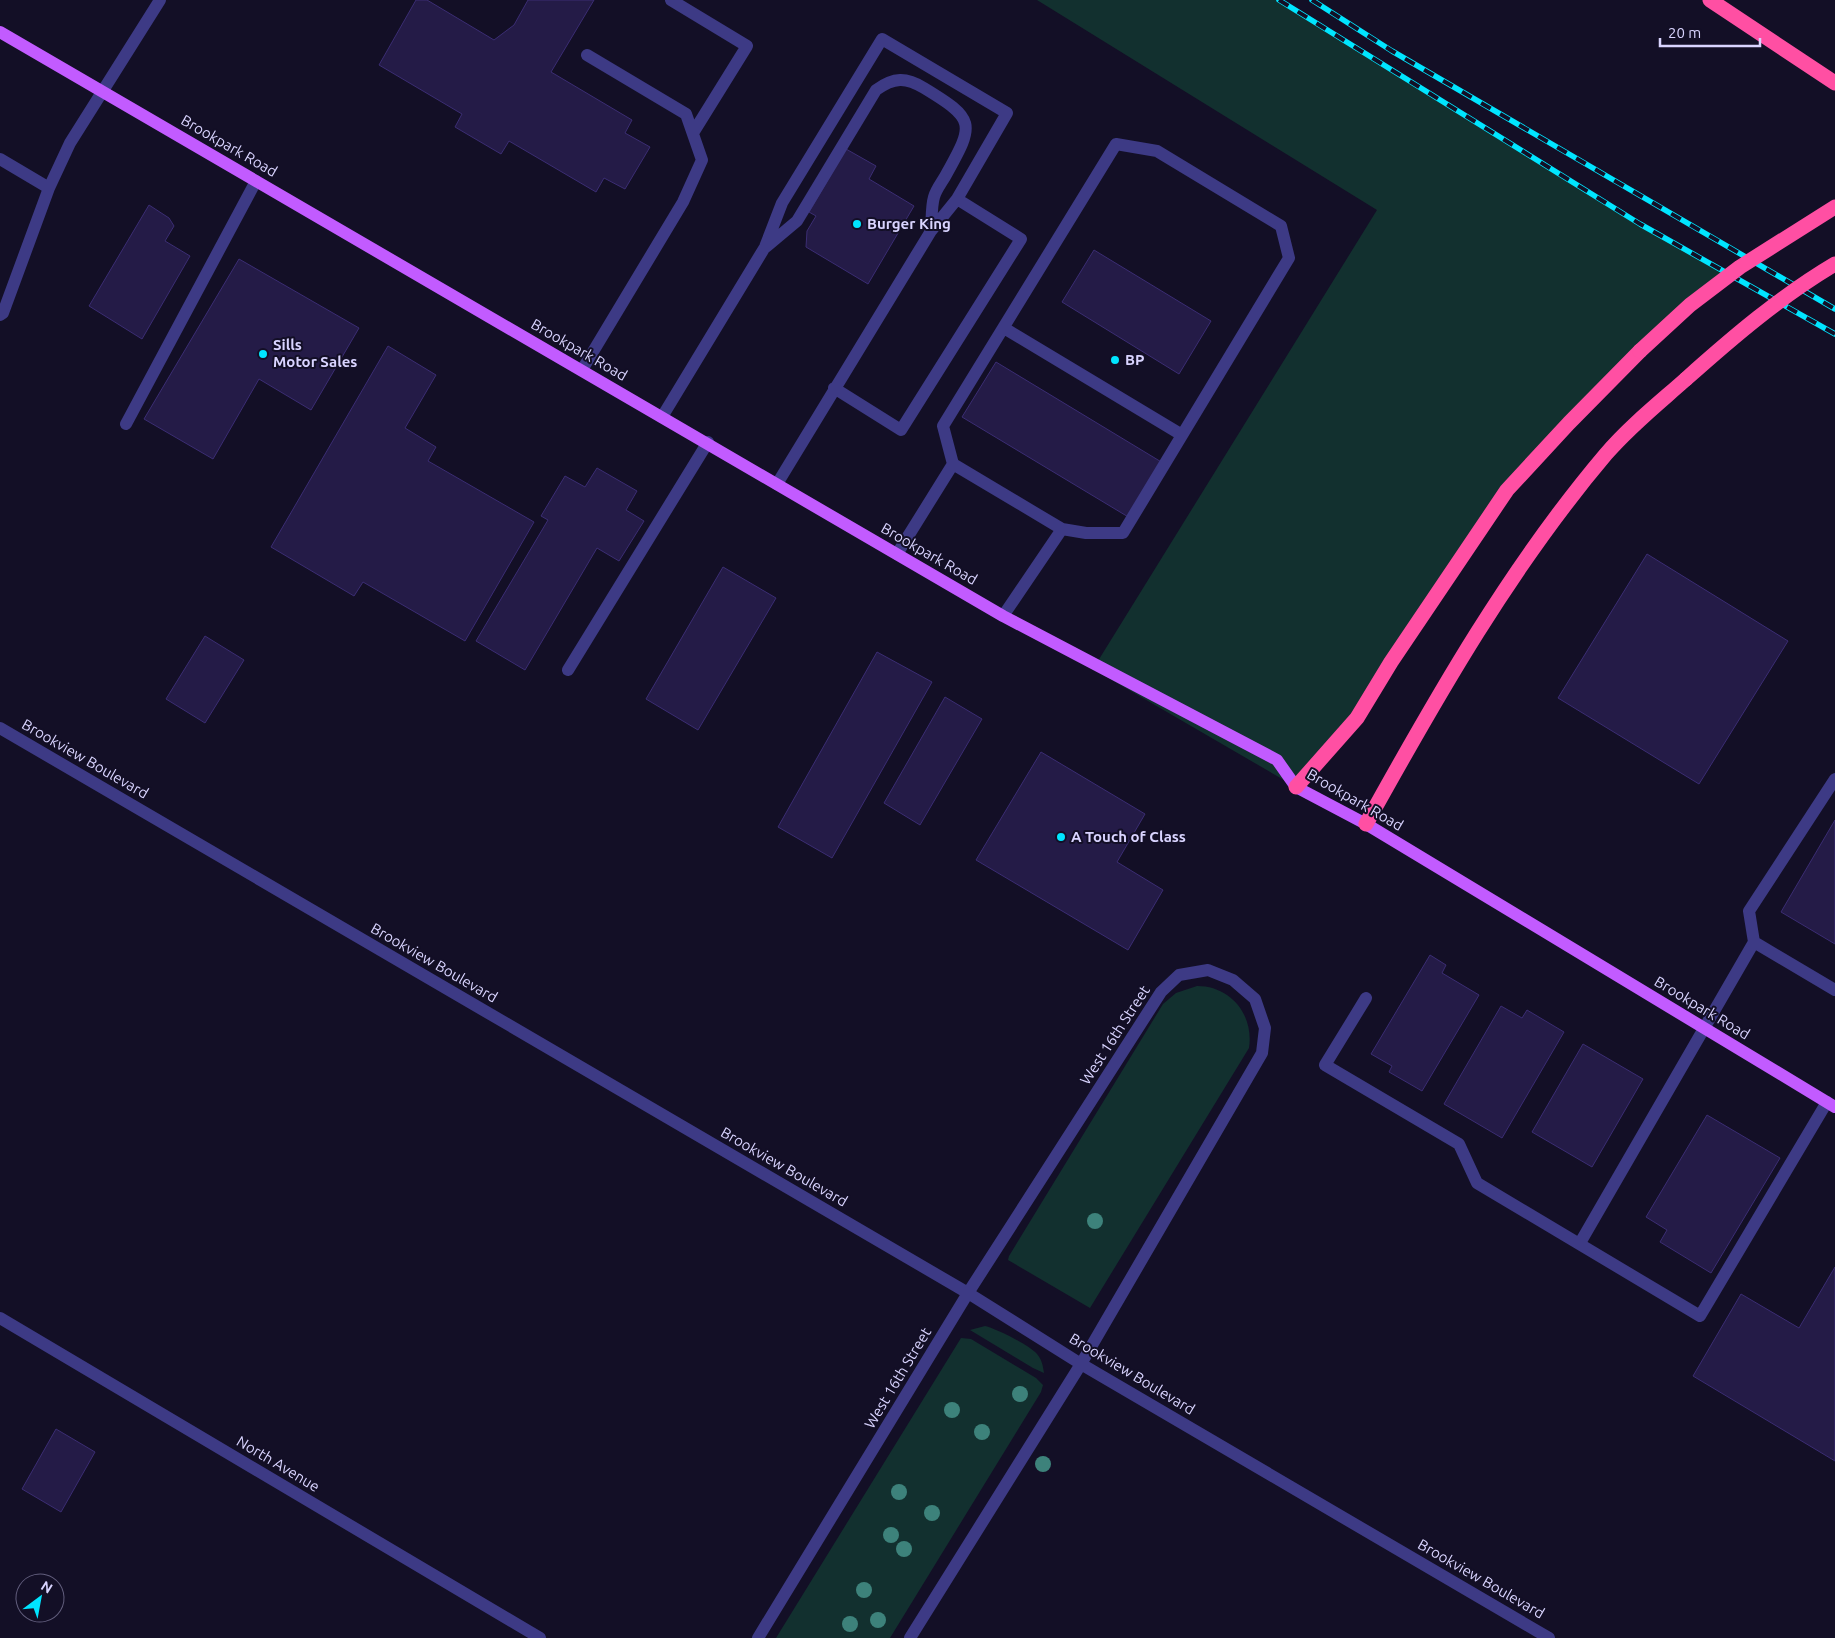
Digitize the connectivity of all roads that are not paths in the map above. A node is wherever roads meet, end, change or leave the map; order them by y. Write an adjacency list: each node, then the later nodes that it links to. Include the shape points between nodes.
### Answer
1 (160, 0): 7 (street)
2 (671, 0): 8 (street, via 747,46)
3 (1710, 0): 6 (highway)
4 (0, 32): 7 (main road, Brookpark Road)
5 (587, 55): 8 (street, via 686,114)
6 (1835, 83)
7 (102, 91): 10 (main road, Brookpark Road); 11 (street, via 70,143)
8 (693, 133): 19 (street, via 702,160 682,202)
9 (0, 159): 11 (street)
10 (256, 181): 19 (main road, Brookpark Road); 22 (street)
11 (49, 188): 17 (street)
12 (957, 198): 14 (street); 15 (street, via 1007,113 882,38 782,203); 20 (street, via 1021,239 901,430)
13 (1835, 207): 33 (highway, bridge, via 1740,267 1690,306 1569,423 1507,490 1391,662 1358,718)
14 (931, 231): 15 (street, via 934,196 968,130 964,117 954,106 913,81 899,78 876,90 797,221); 20 (street)
15 (765, 247): 21 (street)
16 (1835, 264): 34 (highway, bridge, via 1757,318 1686,378 1608,452 1549,527 1501,596 1408,748)
17 (0, 315)
18 (1004, 328): 23 (street); 23 (street, via 1116,144 1157,151 1281,226 1289,258); 25 (street, via 943,426)
19 (582, 370): 21 (main road, Brookpark Road)
20 (834, 388): 26 (street)
21 (662, 417): 24 (main road, Brookpark Road)
22 (126, 424)
23 (1182, 435): 27 (street, via 1123,533)
24 (708, 442): 26 (main road, Brookpark Road); 30 (street)
25 (953, 464): 27 (street); 28 (street)
26 (777, 484): 28 (main road, Brookpark Road)
27 (1062, 529): 29 (street)
28 (896, 554): 29 (main road, Brookpark Road)
29 (1003, 616): 33 (main road, Brookpark Road, via 1277,760)
30 (568, 670)
31 (0, 728): 41 (street, Brookview Boulevard)
32 (1835, 779): 35 (street, via 1750,910)
33 (1296, 787): 34 (main road, Brookpark Road)
34 (1366, 824): 38 (main road, Brookpark Road)
35 (1754, 942): 36 (street); 38 (street)
36 (1835, 990)
37 (1366, 998): 40 (street, via 1325,1065 1460,1144 1477,1183)
38 (1704, 1028): 39 (main road, Brookpark Road); 40 (street)
39 (1831, 1105): 40 (street, via 1700,1316)
40 (1580, 1243)
41 (968, 1294): 43 (street, Brookview Boulevard); 43 (street, West 16th Street, via 1161,992 1179,975 1208,970 1233,980 1255,999 1265,1028 1262,1053); 45 (street, West 16th Street)
42 (0, 1318): 44 (street, North Avenue)
43 (1082, 1364): 46 (street, West 16th Street); 47 (street, Brookview Boulevard)
44 (540, 1638)
45 (758, 1638)
46 (910, 1638)
47 (1549, 1638)

